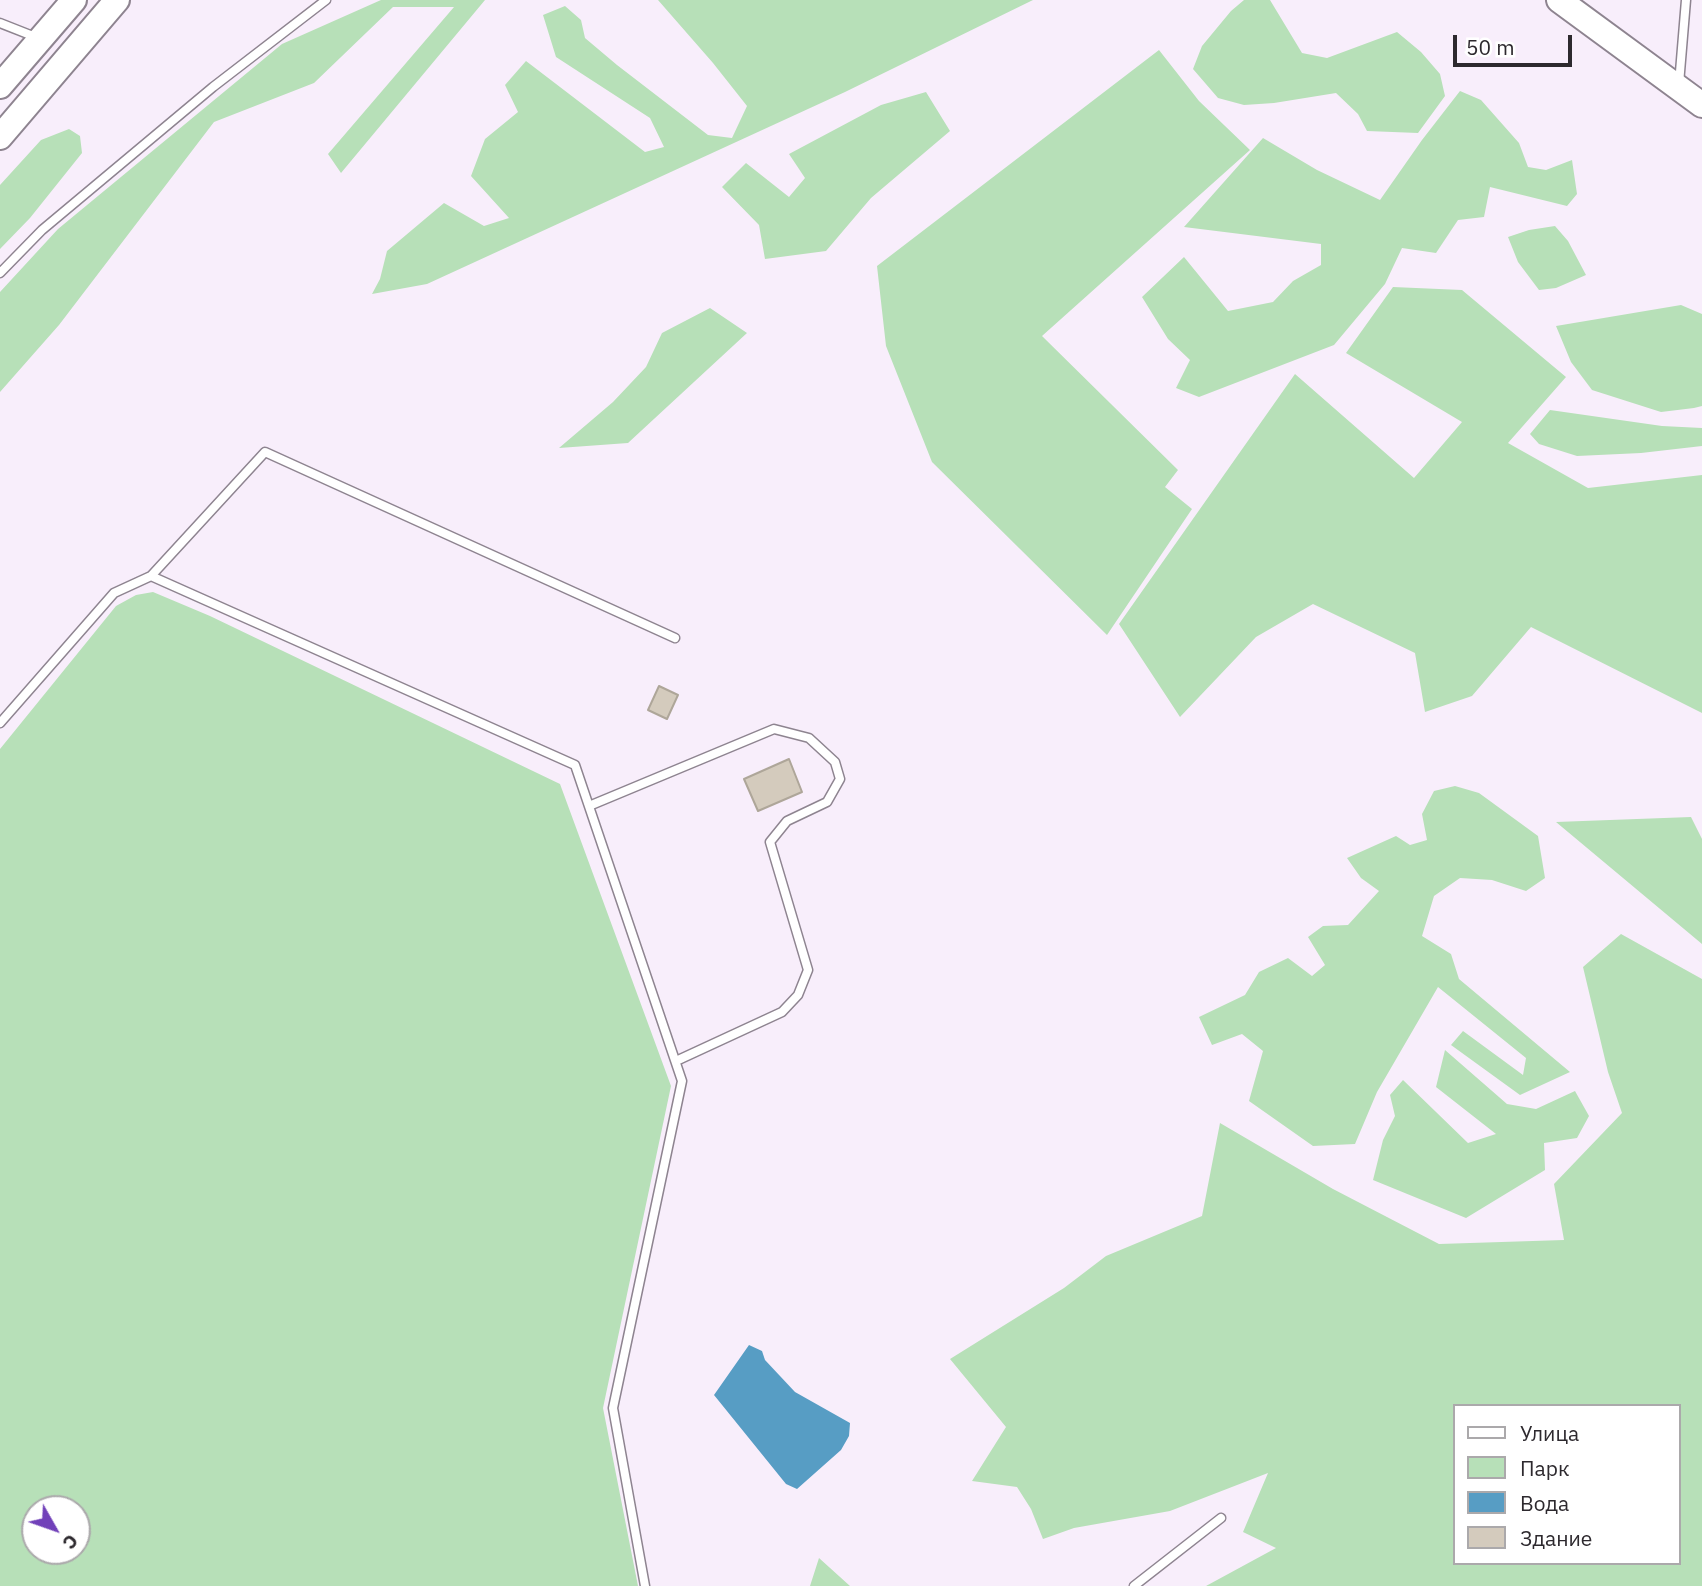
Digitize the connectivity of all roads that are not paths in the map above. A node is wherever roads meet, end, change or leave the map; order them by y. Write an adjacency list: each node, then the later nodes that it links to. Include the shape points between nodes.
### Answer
1 (74, 0): 7 (main road)
2 (117, 0): 11 (main road)
3 (326, 0): 12 (lane, via 42,230)
4 (1559, 0): 9 (main road)
5 (1686, 0): 9 (lane)
6 (0, 23): 7 (lane)
7 (41, 39): 8 (main road)
8 (4, 79)
9 (1678, 86): 10 (main road)
10 (1702, 104)
11 (0, 137)
12 (0, 273)
13 (151, 576): 14 (lane, via 265,452); 15 (lane, via 114,593); 16 (lane, via 575,765)
14 (675, 638)
15 (0, 723)
16 (589, 806): 17 (lane); 17 (lane, via 774,729 809,738 835,762 840,779 827,802 787,821 770,842 808,970 798,995 782,1012)
17 (676, 1061): 19 (lane, via 682,1081 613,1408)
18 (1221, 1518): 20 (lane)
19 (645, 1586)
20 (1134, 1586)

